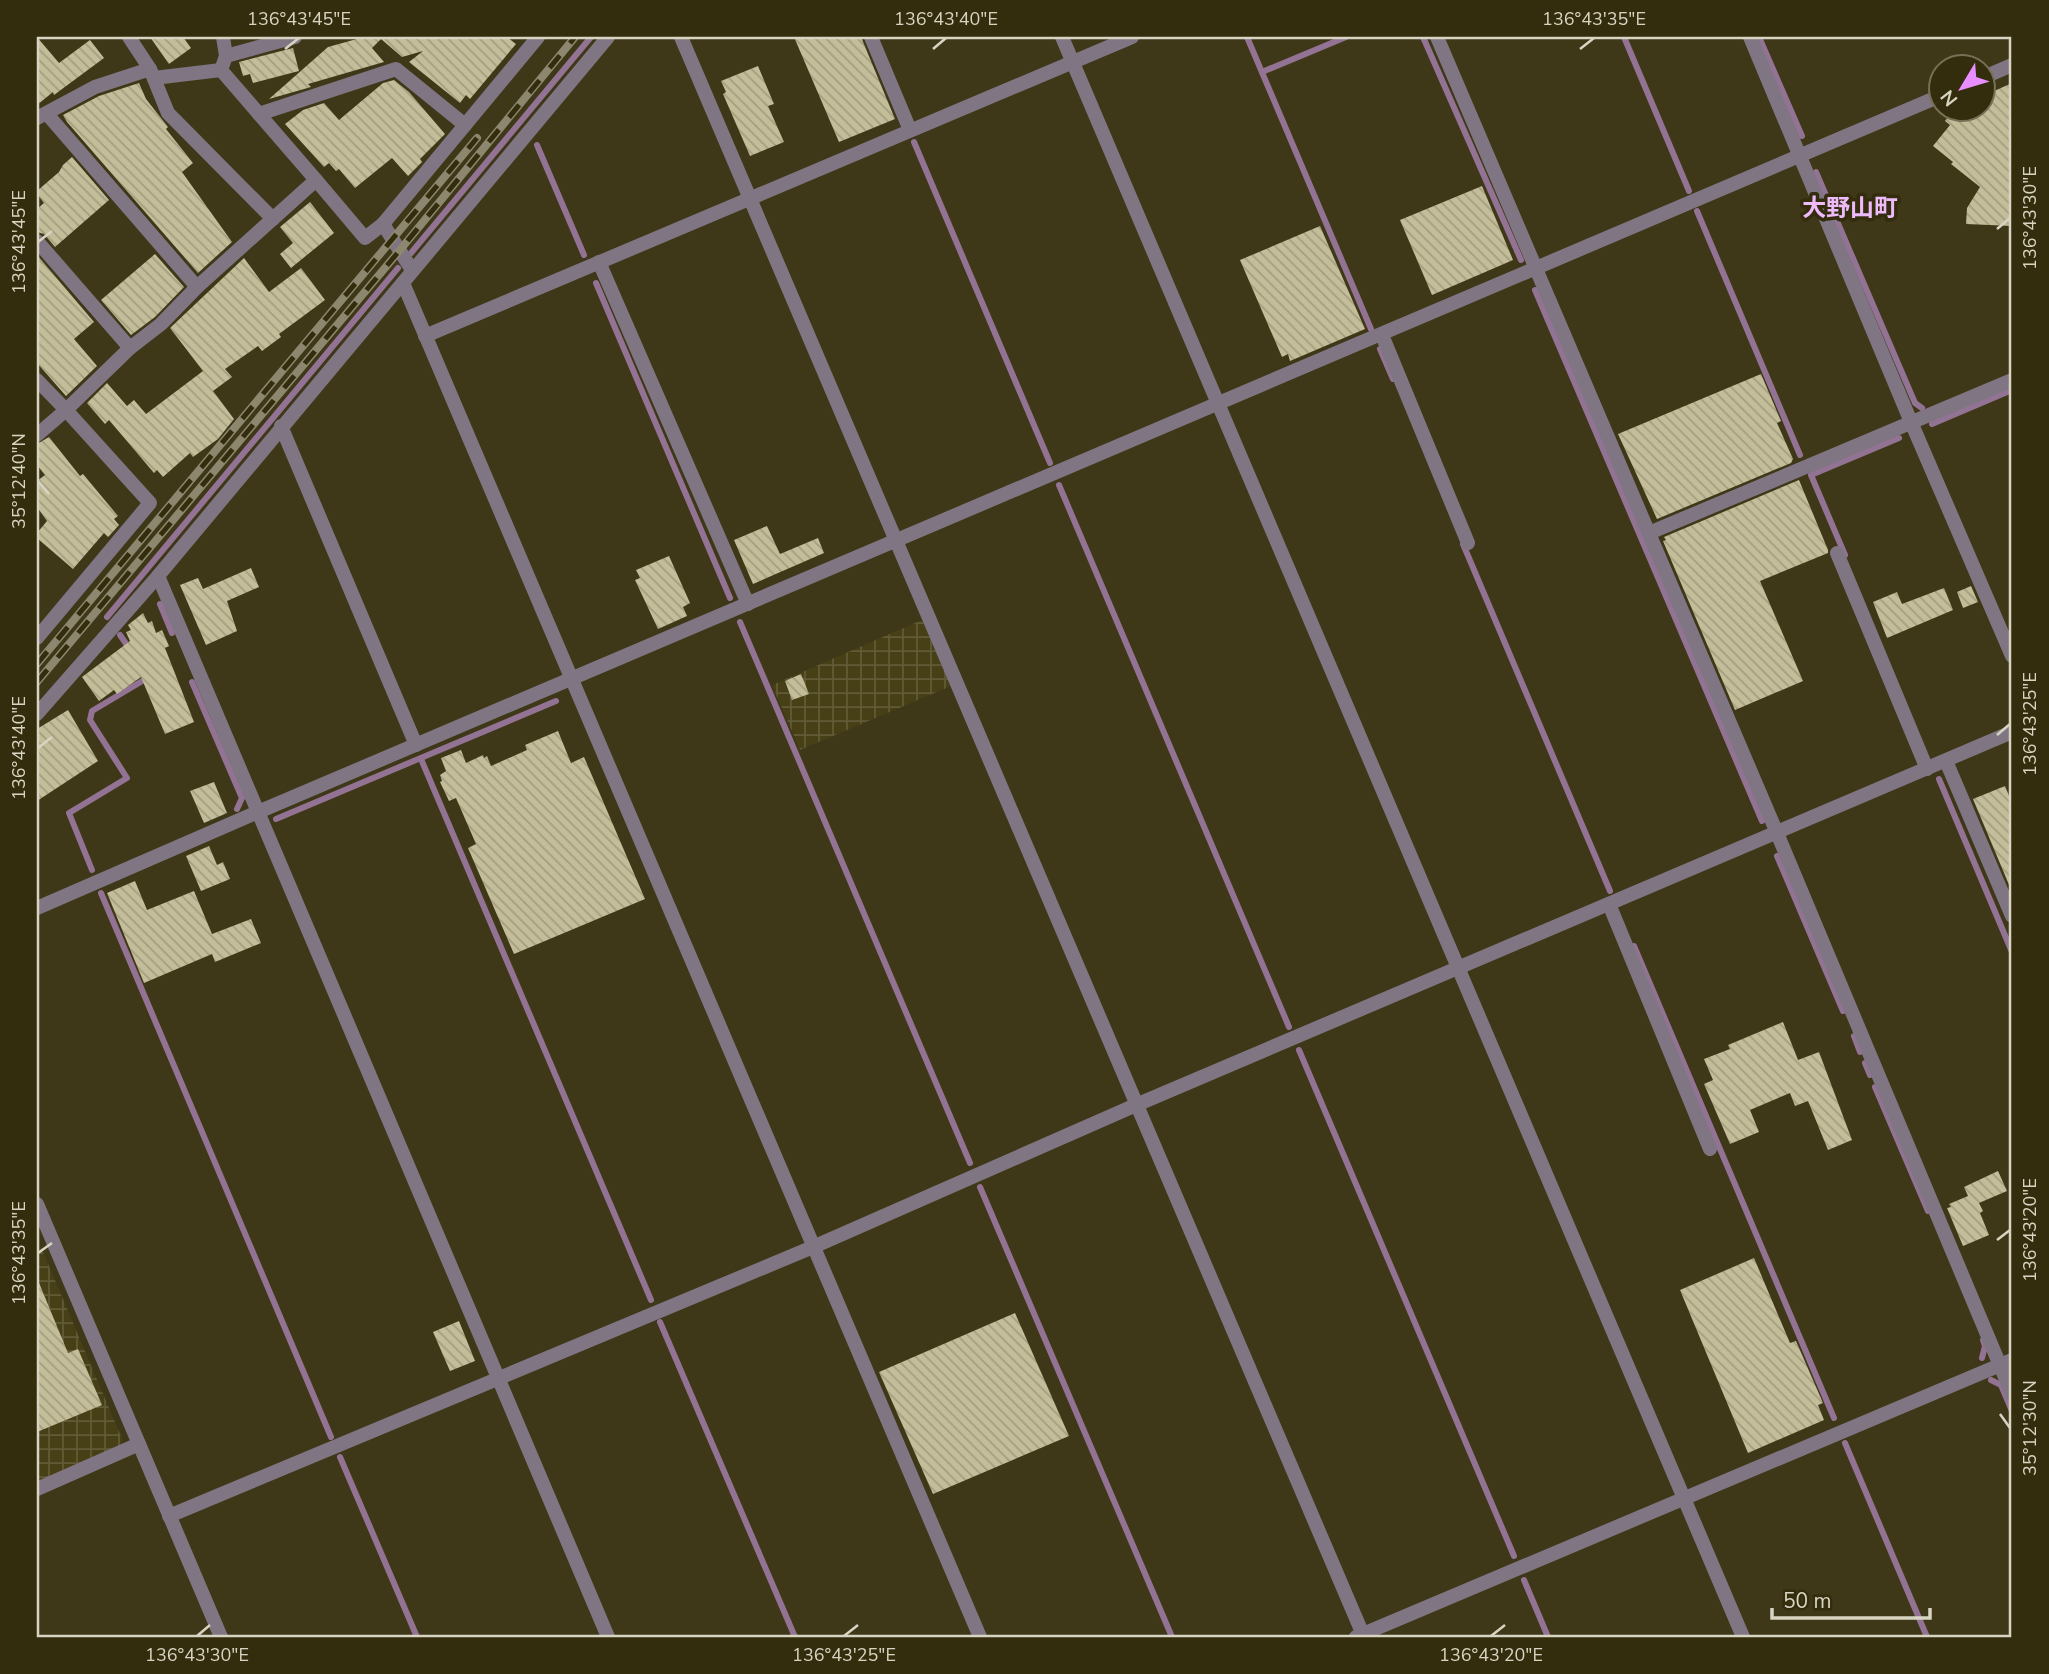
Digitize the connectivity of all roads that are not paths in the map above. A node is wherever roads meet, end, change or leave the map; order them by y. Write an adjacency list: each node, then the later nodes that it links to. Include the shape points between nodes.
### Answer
1 (128, 37): 16 (street)
2 (223, 37): 13 (street)
3 (295, 37): 13 (street)
4 (538, 37): 20 (street)
5 (608, 37): 30 (street)
6 (681, 37): 24 (street)
7 (871, 37): 21 (street)
8 (1062, 37): 12 (street)
9 (1132, 37): 12 (street)
10 (1437, 37): 29 (street)
11 (1749, 37): 22 (street)
12 (1073, 62): 21 (street); 38 (street)
13 (224, 63): 16 (street); 18 (street)
14 (2012, 65): 15 (street)
15 (1996, 72)
16 (152, 74): 19 (street, via 95,87); 25 (street, via 168,113)
17 (1926, 102): 22 (street)
18 (259, 114): 20 (street, via 396,69); 23 (street)
19 (42, 116): 32 (street)
20 (465, 125): 26 (street)
21 (910, 130): 24 (street)
22 (1801, 156): 29 (street); 40 (street)
23 (316, 180): 25 (street); 26 (street, via 365,238)
24 (750, 198): 28 (street); 44 (street)
25 (273, 219): 32 (street)
26 (383, 224): 30 (street)
27 (37, 241): 35 (street)
28 (599, 262): 34 (street); 48 (street)
29 (1536, 269): 33 (street); 43 (street)
30 (412, 270): 31 (street)
31 (402, 284): 34 (street); 41 (street)
32 (197, 287): 35 (street)
33 (1382, 335): 38 (street); 45 (street)
34 (425, 336): 51 (street)
35 (130, 348): 39 (street)
36 (37, 380): 39 (street)
37 (2012, 380): 40 (street)
38 (1218, 404): 44 (street); 62 (street)
39 (66, 410): 42 (street); 49 (street, via 150,503)
40 (1911, 422): 43 (street); 50 (street)
41 (281, 426): 47 (street); 54 (street)
42 (37, 435)
43 (1649, 533): 58 (street)
44 (897, 541): 48 (street); 63 (street)
45 (1468, 543)
46 (1837, 554): 56 (street)
47 (158, 576): 52 (street); 57 (street)
48 (748, 604): 51 (street)
49 (37, 638)
50 (2012, 656)
51 (571, 680): 54 (street); 66 (street)
52 (37, 714)
53 (2012, 732): 55 (street)
54 (415, 745): 57 (street)
55 (1946, 761): 56 (street); 61 (street)
56 (1927, 769): 58 (street)
57 (258, 812): 60 (street); 68 (street)
58 (1777, 833): 59 (street); 67 (street)
59 (1609, 904): 62 (street); 64 (street)
60 (37, 908)
61 (2012, 916)
62 (1457, 968): 63 (street); 72 (street)
63 (1136, 1104): 66 (street); 74 (street)
64 (1710, 1149)
65 (37, 1204): 70 (street)
66 (813, 1247): 68 (street); 77 (street)
67 (2006, 1362): 69 (street); 72 (street)
68 (498, 1378): 73 (street); 76 (street)
69 (2012, 1394)
70 (139, 1444): 71 (street); 73 (street)
71 (37, 1489)
72 (1684, 1497): 74 (street); 78 (street)
73 (169, 1516): 75 (street)
74 (1361, 1636)
75 (221, 1637)
76 (608, 1637)
77 (980, 1637)
78 (1743, 1637)

